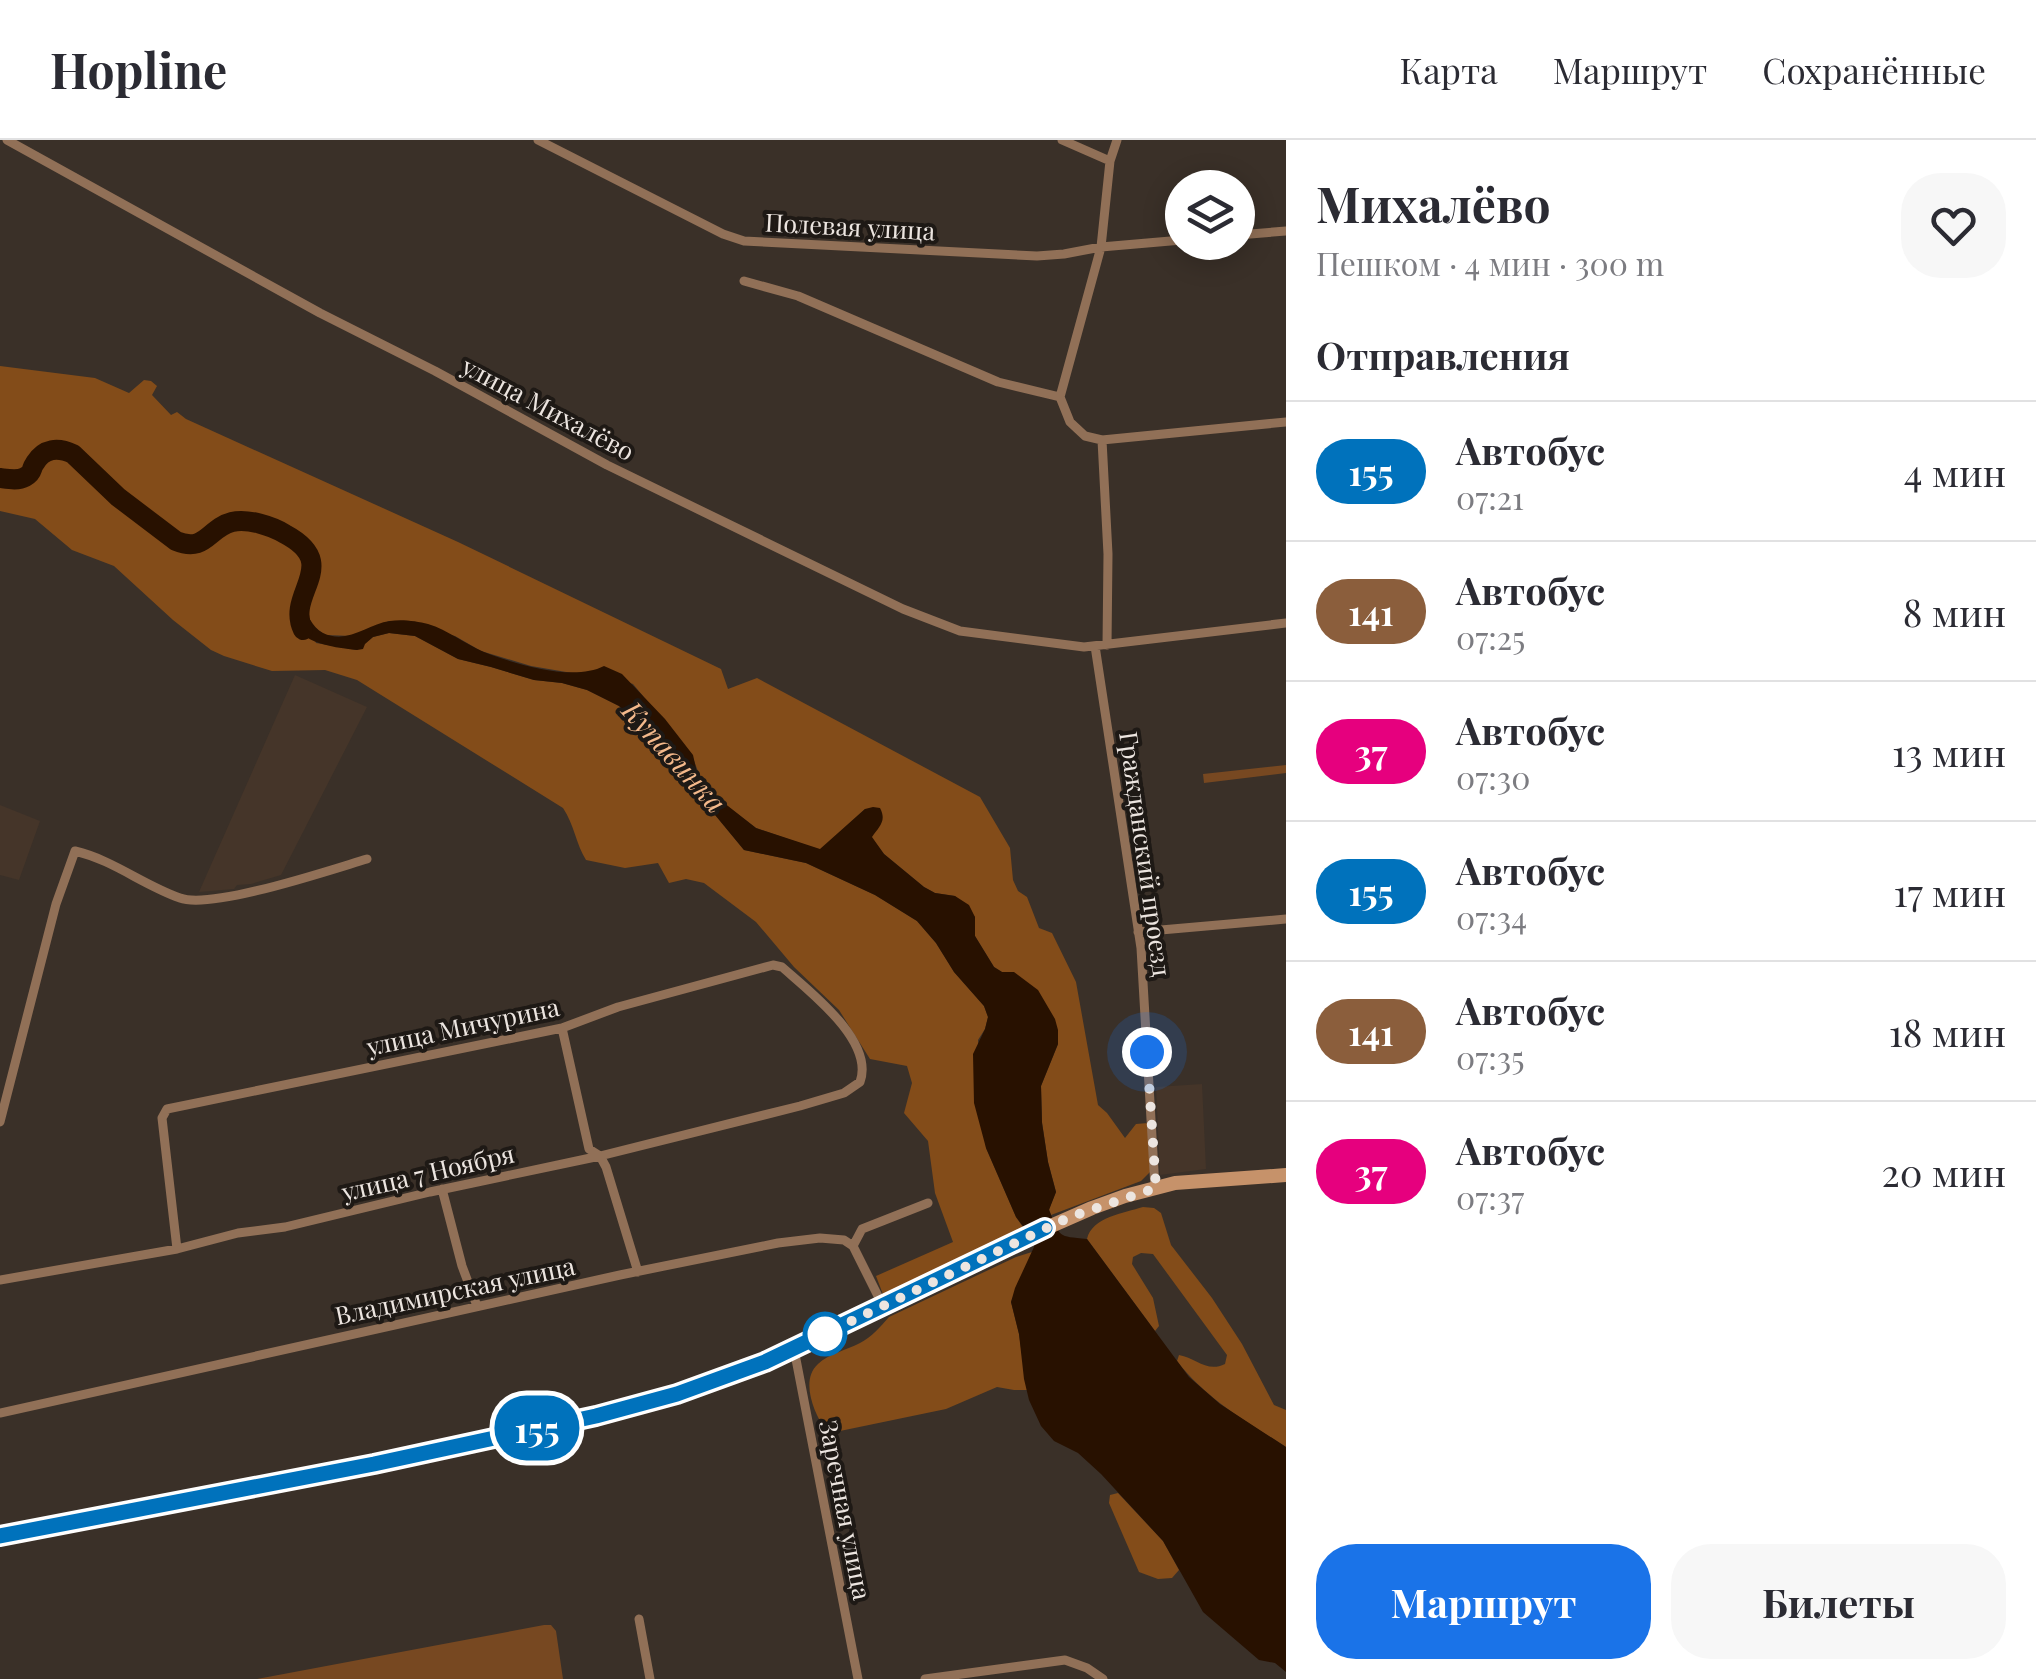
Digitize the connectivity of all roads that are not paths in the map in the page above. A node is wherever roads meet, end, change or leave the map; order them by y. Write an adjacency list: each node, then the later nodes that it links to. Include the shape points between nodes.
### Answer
1 (7, 140): 16 (street, улица Михалёво, via 607,465 904,609 960,632)
2 (538, 140): 9 (street, Полевая улица, via 744,241 1037,256)
3 (1062, 140): 5 (street)
4 (1116, 140): 5 (street)
5 (1110, 162): 9 (street)
6 (1286, 231): 7 (street)
7 (1255, 234)
8 (1165, 241): 9 (street, Полевая улица)
9 (1101, 247): 11 (street)
10 (744, 281): 11 (street, via 798,296 998,382)
11 (1060, 397): 13 (street, via 1070,422 1084,436)
12 (1286, 422): 13 (street)
13 (1102, 440): 15 (street)
14 (1286, 623): 15 (street, улица Михалёво)
15 (1107, 645): 16 (street, улица Михалёво)
16 (1095, 646): 19 (street, Гражданский проезд)
17 (367, 860): 22 (street, via 190,901 75,851)
18 (1286, 919): 19 (street)
19 (1138, 932): 25 (street, Гражданский проезд)
20 (562, 1028): 21 (street, улица Мичурина, via 782,967 855,1044); 23 (street, via 590,1149); 29 (street, улица Мичурина, via 166,1109)
21 (860, 1082): 23 (street, улица 7 Ноября, via 800,1106)
22 (0, 1122)
23 (600, 1156): 26 (street, улица 7 Ноября); 30 (street)
24 (1286, 1175): 25 (main road)
25 (1156, 1188): 33 (main road, via 1070,1217)
26 (442, 1189): 29 (street, улица 7 Ноября); 32 (street)
27 (928, 1202): 28 (street, via 862,1229)
28 (853, 1246): 30 (street, Владимирская улица, via 844,1240 778,1243); 33 (street)
29 (177, 1249): 31 (street, улица 7 Ноября)
30 (638, 1272): 32 (street, Владимирская улица)
31 (0, 1280)
32 (477, 1306): 35 (street, Владимирская улица)
33 (883, 1306): 34 (main road)
34 (794, 1349): 36 (main road, via 596,1416); 39 (street, Заречная улица)
35 (0, 1413)
36 (0, 1536)
37 (638, 1619): 38 (street)
38 (650, 1679)
39 (858, 1679)
40 (925, 1679): 41 (street, via 1065,1660)
41 (1103, 1679)

